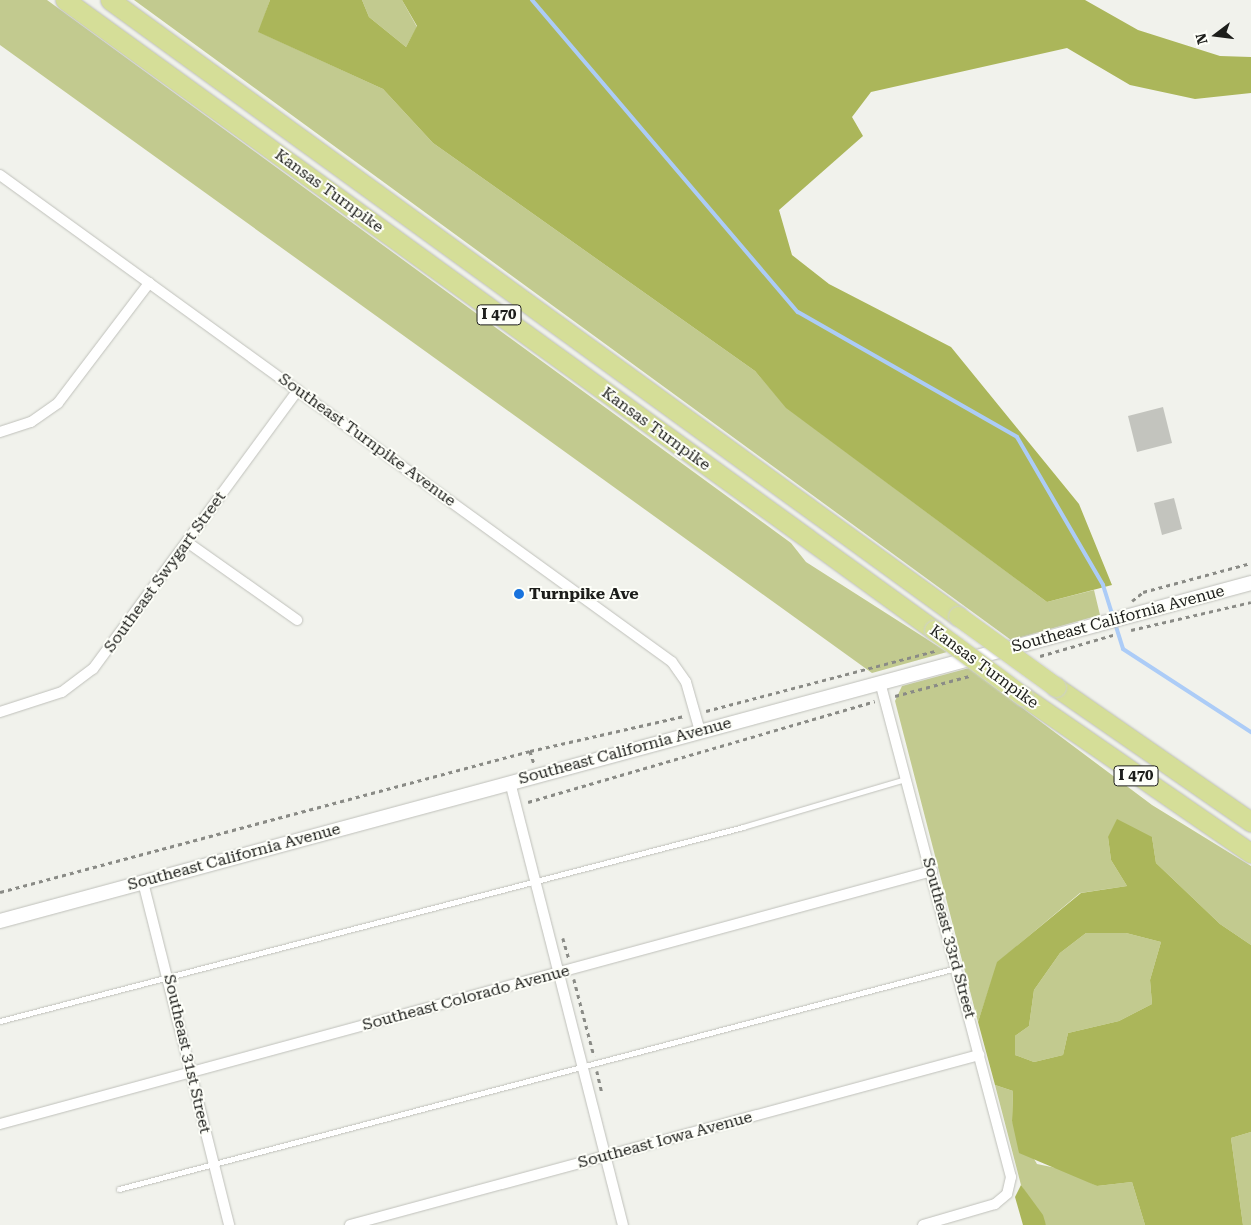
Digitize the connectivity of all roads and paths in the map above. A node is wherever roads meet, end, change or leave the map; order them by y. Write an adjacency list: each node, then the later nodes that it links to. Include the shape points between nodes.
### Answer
1 (65, 0): 27 (highway, Kansas Turnpike / I 470, bridge, via 1023,696)
2 (110, 0): 26 (highway, Kansas Turnpike / I 470, bridge, via 1056,687)
3 (1, 179): 4 (street, Southeast Turnpike Avenue)
4 (149, 283): 5 (street, Southeast Turnpike Avenue); 6 (street, via 58,403 31,422)
5 (298, 390): 7 (street, Southeast Swygart Street); 21 (street, Southeast Turnpike Avenue, via 672,662 686,682)
6 (0, 432)
7 (188, 542): 12 (street); 20 (street, Southeast Swygart Street, via 85,677 53,696)
8 (1251, 563): 11 (path, via 1143,592)
9 (1251, 583): 18 (main road, Southeast California Avenue)
10 (1251, 602): 13 (path)
11 (1129, 603)
12 (297, 620)
13 (1126, 632)
14 (1110, 636): 16 (path)
15 (946, 649): 21 (path)
16 (1034, 658)
17 (977, 674): 19 (path)
18 (880, 682): 19 (street, Southeast 33rd Street); 22 (main road, Southeast California Avenue)
19 (884, 698): 23 (street, Southeast 33rd Street); 25 (path)
20 (0, 712)
21 (695, 714): 22 (street, Southeast Turnpike Avenue); 31 (path, via 530,751)
22 (700, 731): 24 (main road, Southeast California Avenue)
23 (907, 779): 28 (street, Southeast 33rd Street); 29 (lane)
24 (510, 782): 29 (street); 30 (main road, Southeast California Avenue)
25 (542, 796)
26 (1251, 822)
27 (1251, 853)
28 (932, 871): 33 (street, Southeast 33rd Street); 34 (street, Southeast Colorado Avenue)
29 (535, 880): 34 (street); 35 (lane)
30 (143, 882): 32 (main road, Southeast California Avenue); 35 (street, Southeast 31st Street)
31 (0, 892)
32 (0, 921)
33 (957, 968): 37 (street, Southeast 33rd Street); 38 (lane)
34 (558, 973): 38 (street); 39 (street, Southeast Colorado Avenue)
35 (169, 977): 36 (lane); 39 (street, Southeast 31st Street)
36 (0, 1021)
37 (979, 1055): 41 (street, Southeast Iowa Avenue); 47 (street, Southeast 33rd Street, via 1011,1177 1008,1194 995,1204)
38 (582, 1064): 41 (street); 42 (lane)
39 (190, 1072): 40 (street, Southeast Colorado Avenue); 42 (street, Southeast 31st Street)
40 (0, 1124)
41 (605, 1157): 45 (street, Southeast Iowa Avenue); 46 (street)
42 (214, 1164): 43 (lane); 44 (street, Southeast 31st Street)
43 (118, 1189)
44 (229, 1225)
45 (350, 1225)
46 (623, 1225)
47 (923, 1225)

